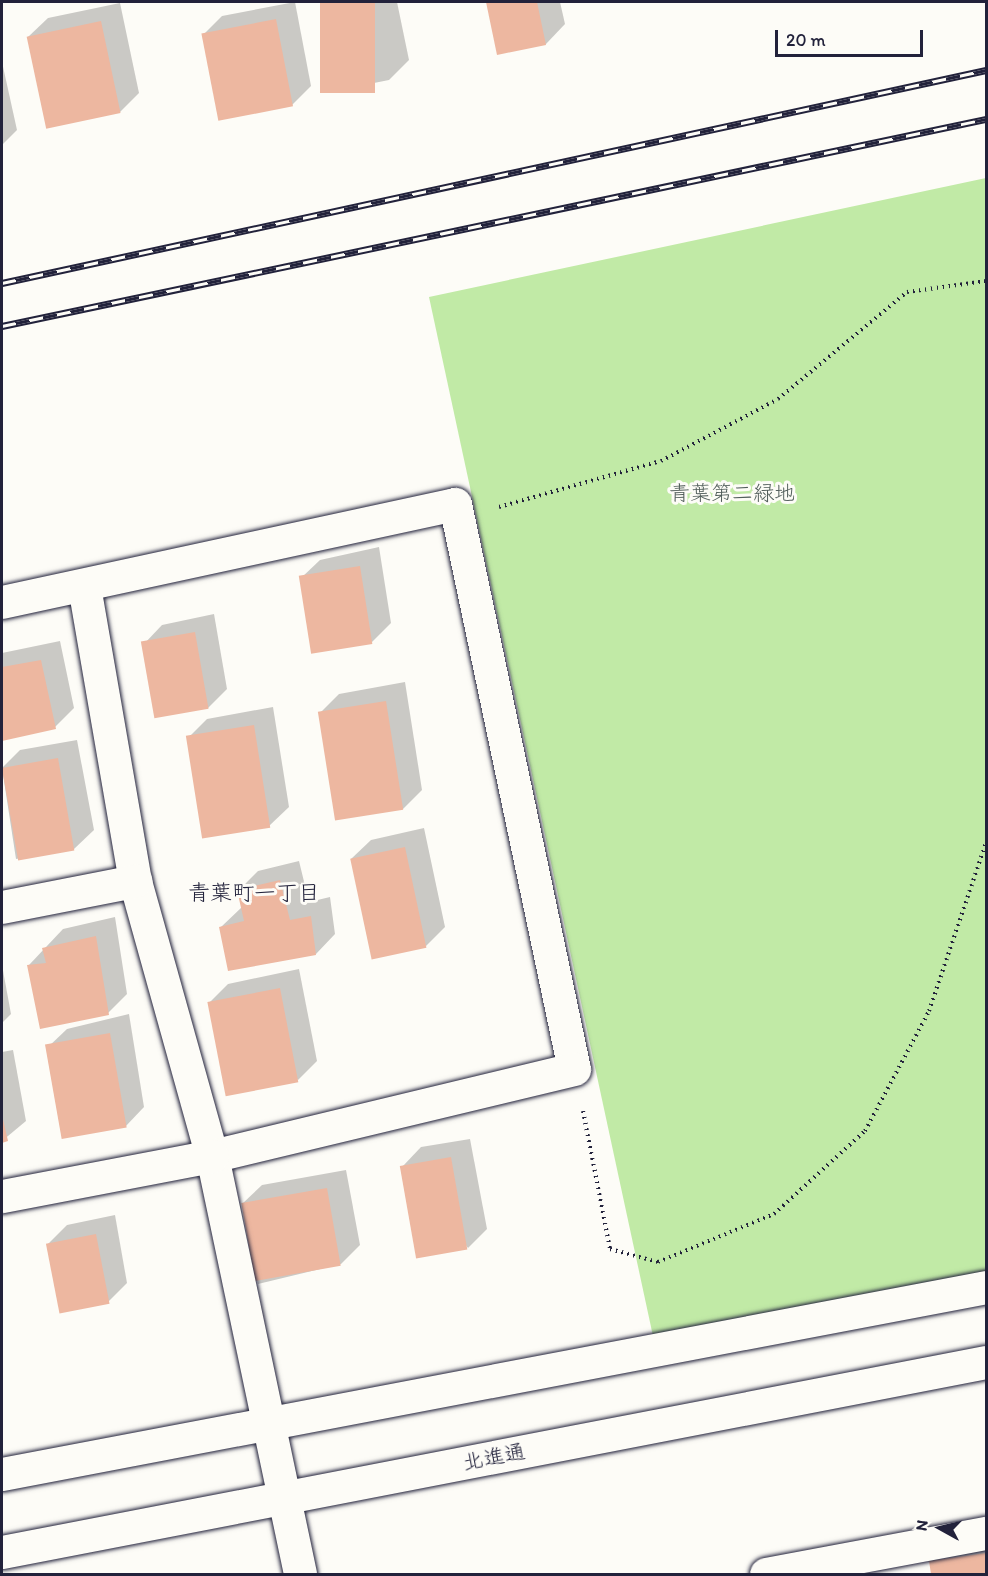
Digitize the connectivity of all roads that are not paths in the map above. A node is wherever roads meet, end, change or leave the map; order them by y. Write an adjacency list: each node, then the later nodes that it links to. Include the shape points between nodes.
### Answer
1 (84, 586): 2 (street); 3 (street); 5 (street, via 455,504 574,1069)
2 (2, 602)
3 (135, 881): 4 (street); 5 (street)
4 (2, 907)
5 (212, 1156): 6 (street); 9 (street)
6 (2, 1196)
7 (987, 1287): 9 (street)
8 (987, 1362): 11 (street, 北進通)
9 (270, 1423): 10 (street); 11 (street)
10 (2, 1474)
11 (283, 1497): 13 (street, 北進通); 14 (street)
12 (987, 1533): 15 (street)
13 (2, 1552)
14 (300, 1575)
15 (766, 1575)

